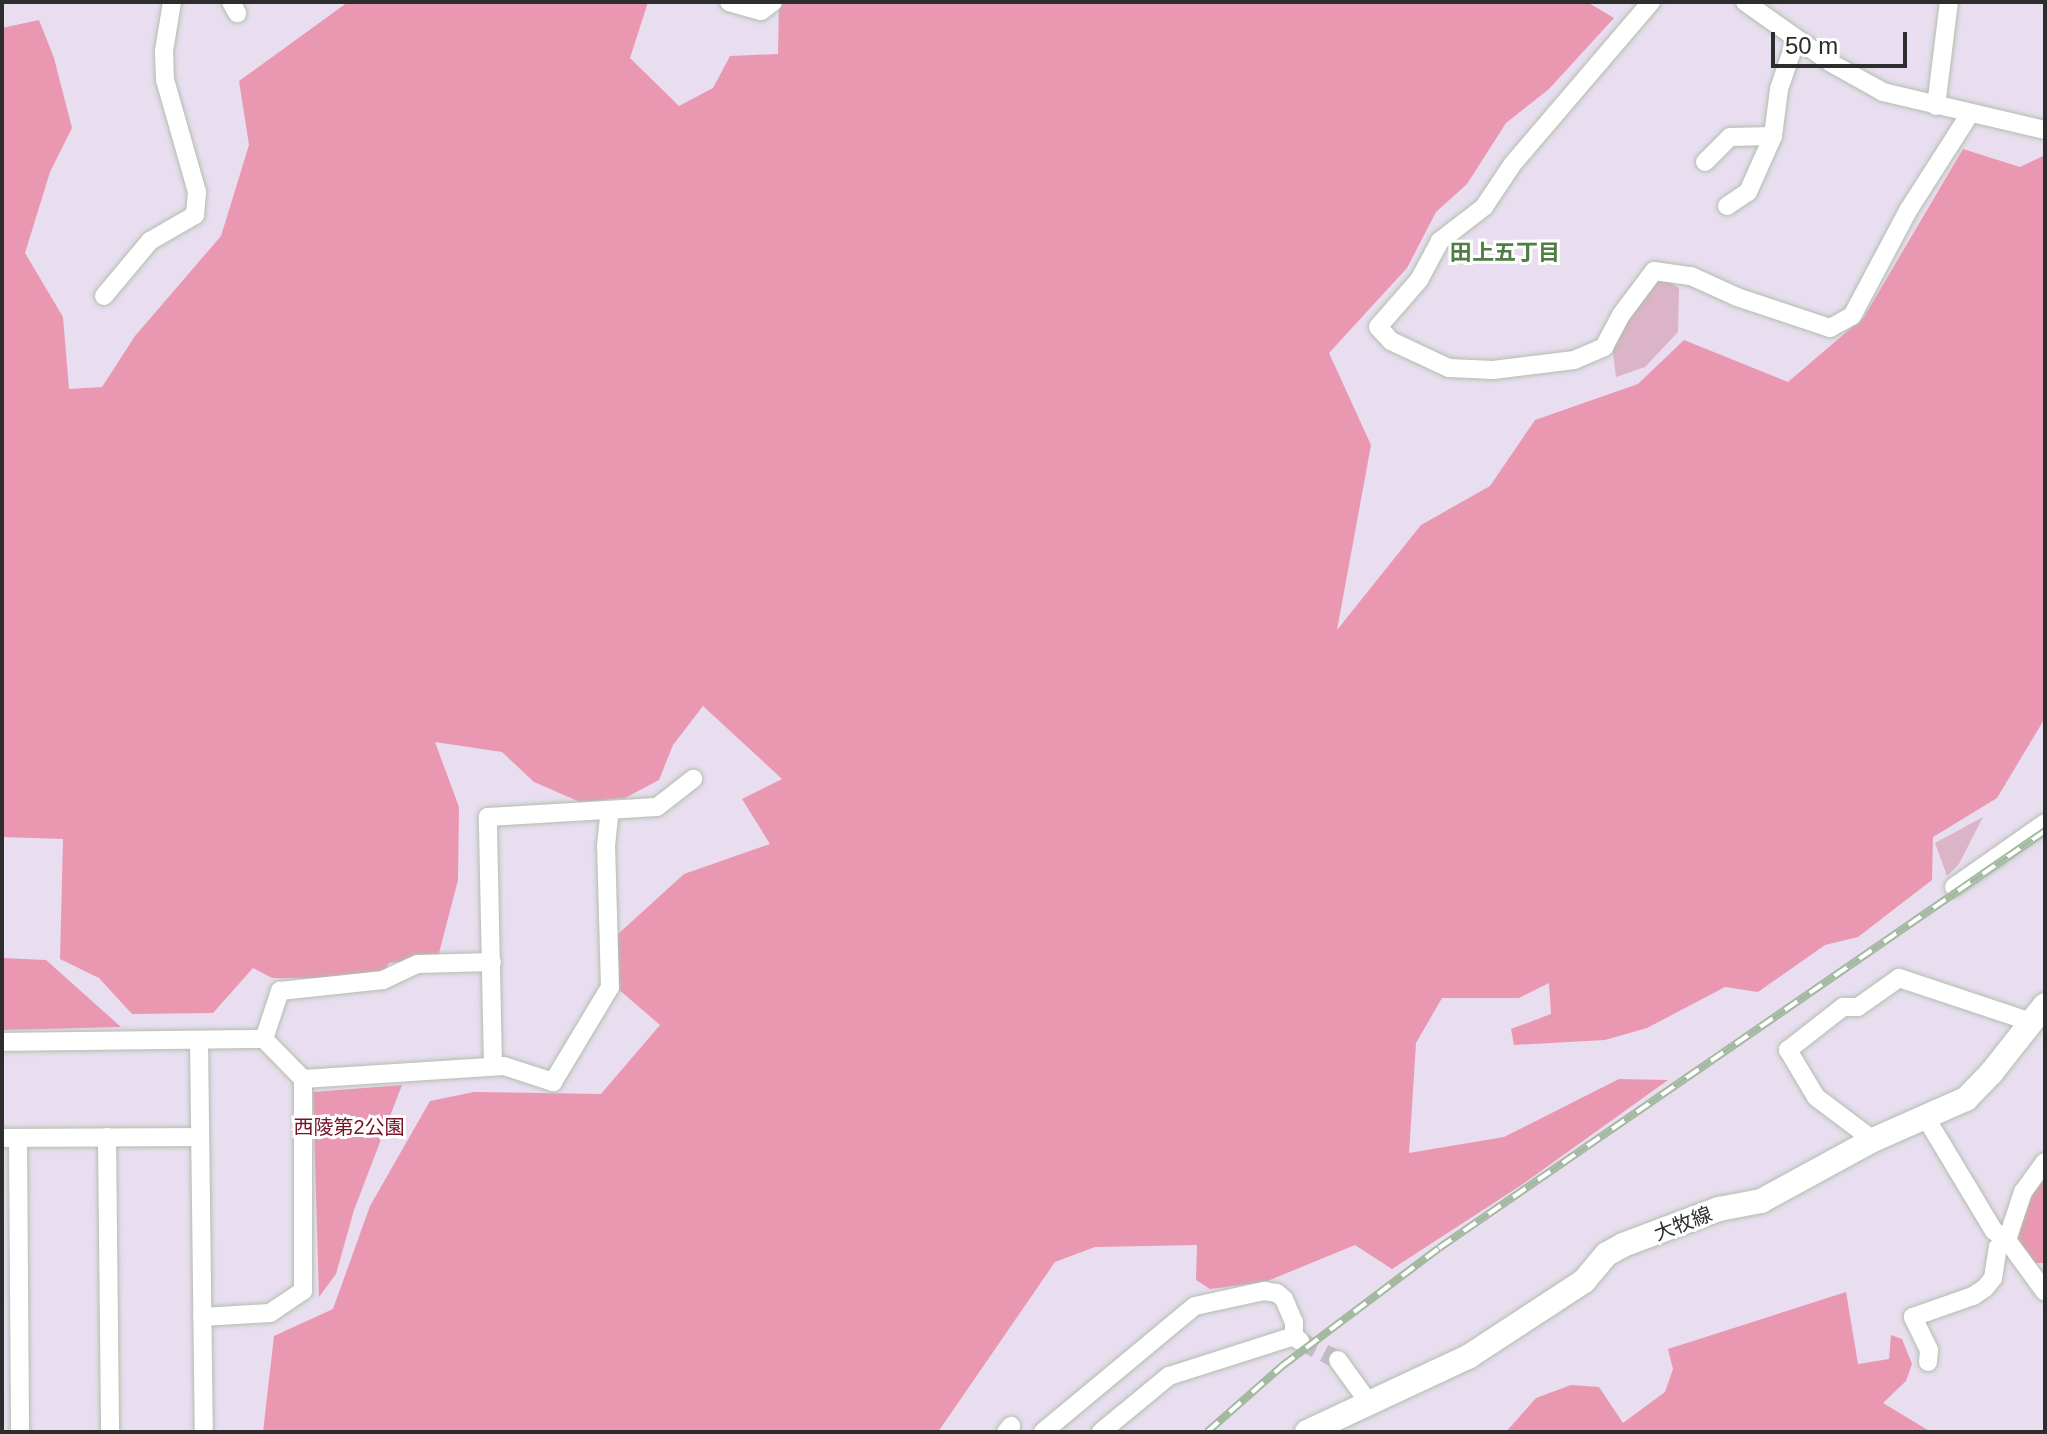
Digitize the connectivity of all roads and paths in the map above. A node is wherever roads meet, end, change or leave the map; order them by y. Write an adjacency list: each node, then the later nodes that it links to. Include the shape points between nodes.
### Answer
1 (172, 2): 14 (street, via 165,80 197,192 195,215 150,241)
2 (729, 2): 3 (street, via 761,11)
3 (773, 2)
4 (1651, 2): 9 (street, via 1512,165 1484,207 1440,241 1419,280 1378,327 1391,341 1449,368 1493,370 1574,360 1604,347 1654,271 1691,276 1830,328 1852,316 1909,209)
5 (1745, 2): 7 (street)
6 (1949, 2): 8 (street)
7 (1796, 39): 8 (street, via 1883,92); 11 (street, via 1779,89)
8 (1936, 106): 9 (street)
9 (1969, 115): 10 (street)
10 (2045, 130)
11 (1773, 136): 12 (street, via 1730,137); 13 (street, via 1748,192)
12 (1705, 162)
13 (1727, 206)
14 (104, 296)
15 (693, 779): 16 (street, via 657,807)
16 (610, 810): 19 (street, via 488,817); 24 (street, via 610,987 553,1082)
17 (2045, 823): 18 (street)
18 (1954, 887)
19 (492, 962): 21 (street, via 418,964 383,980 280,991); 24 (street)
20 (2038, 1014): 26 (street, 大牧線, via 1980,1086 1966,1099); 30 (street, via 1899,978 1858,1007 1843,1007 1788,1050 1816,1097)
21 (264, 1039): 22 (street); 25 (street)
22 (199, 1040): 23 (street); 28 (street)
23 (2, 1042)
24 (493, 1066): 25 (street)
25 (303, 1079): 34 (street, via 303,1291 270,1313)
26 (1926, 1118): 30 (street, 大牧線); 32 (street, via 1994,1231)
27 (107, 1137): 28 (street); 29 (street); 39 (street)
28 (200, 1137): 34 (street)
29 (10, 1138): 38 (street)
30 (1873, 1140): 37 (street, 大牧線, via 1761,1201 1719,1209 1623,1245 1607,1254 1584,1281 1468,1357)
31 (2045, 1162): 32 (street, via 2023,1192)
32 (2007, 1240): 33 (street); 36 (street, via 1998,1247 1993,1278 1985,1288 1913,1317 1929,1350)
33 (2045, 1292)
34 (202, 1317): 40 (street)
35 (1338, 1360): 37 (street)
36 (1928, 1362)
37 (1369, 1403): 43 (street, 大牧線)
38 (20, 1432)
39 (110, 1432)
40 (204, 1432)
41 (1043, 1432): 42 (street, via 1195,1306 1264,1291 1284,1299 1297,1338 1169,1376)
42 (1101, 1432)
43 (1307, 1432)

